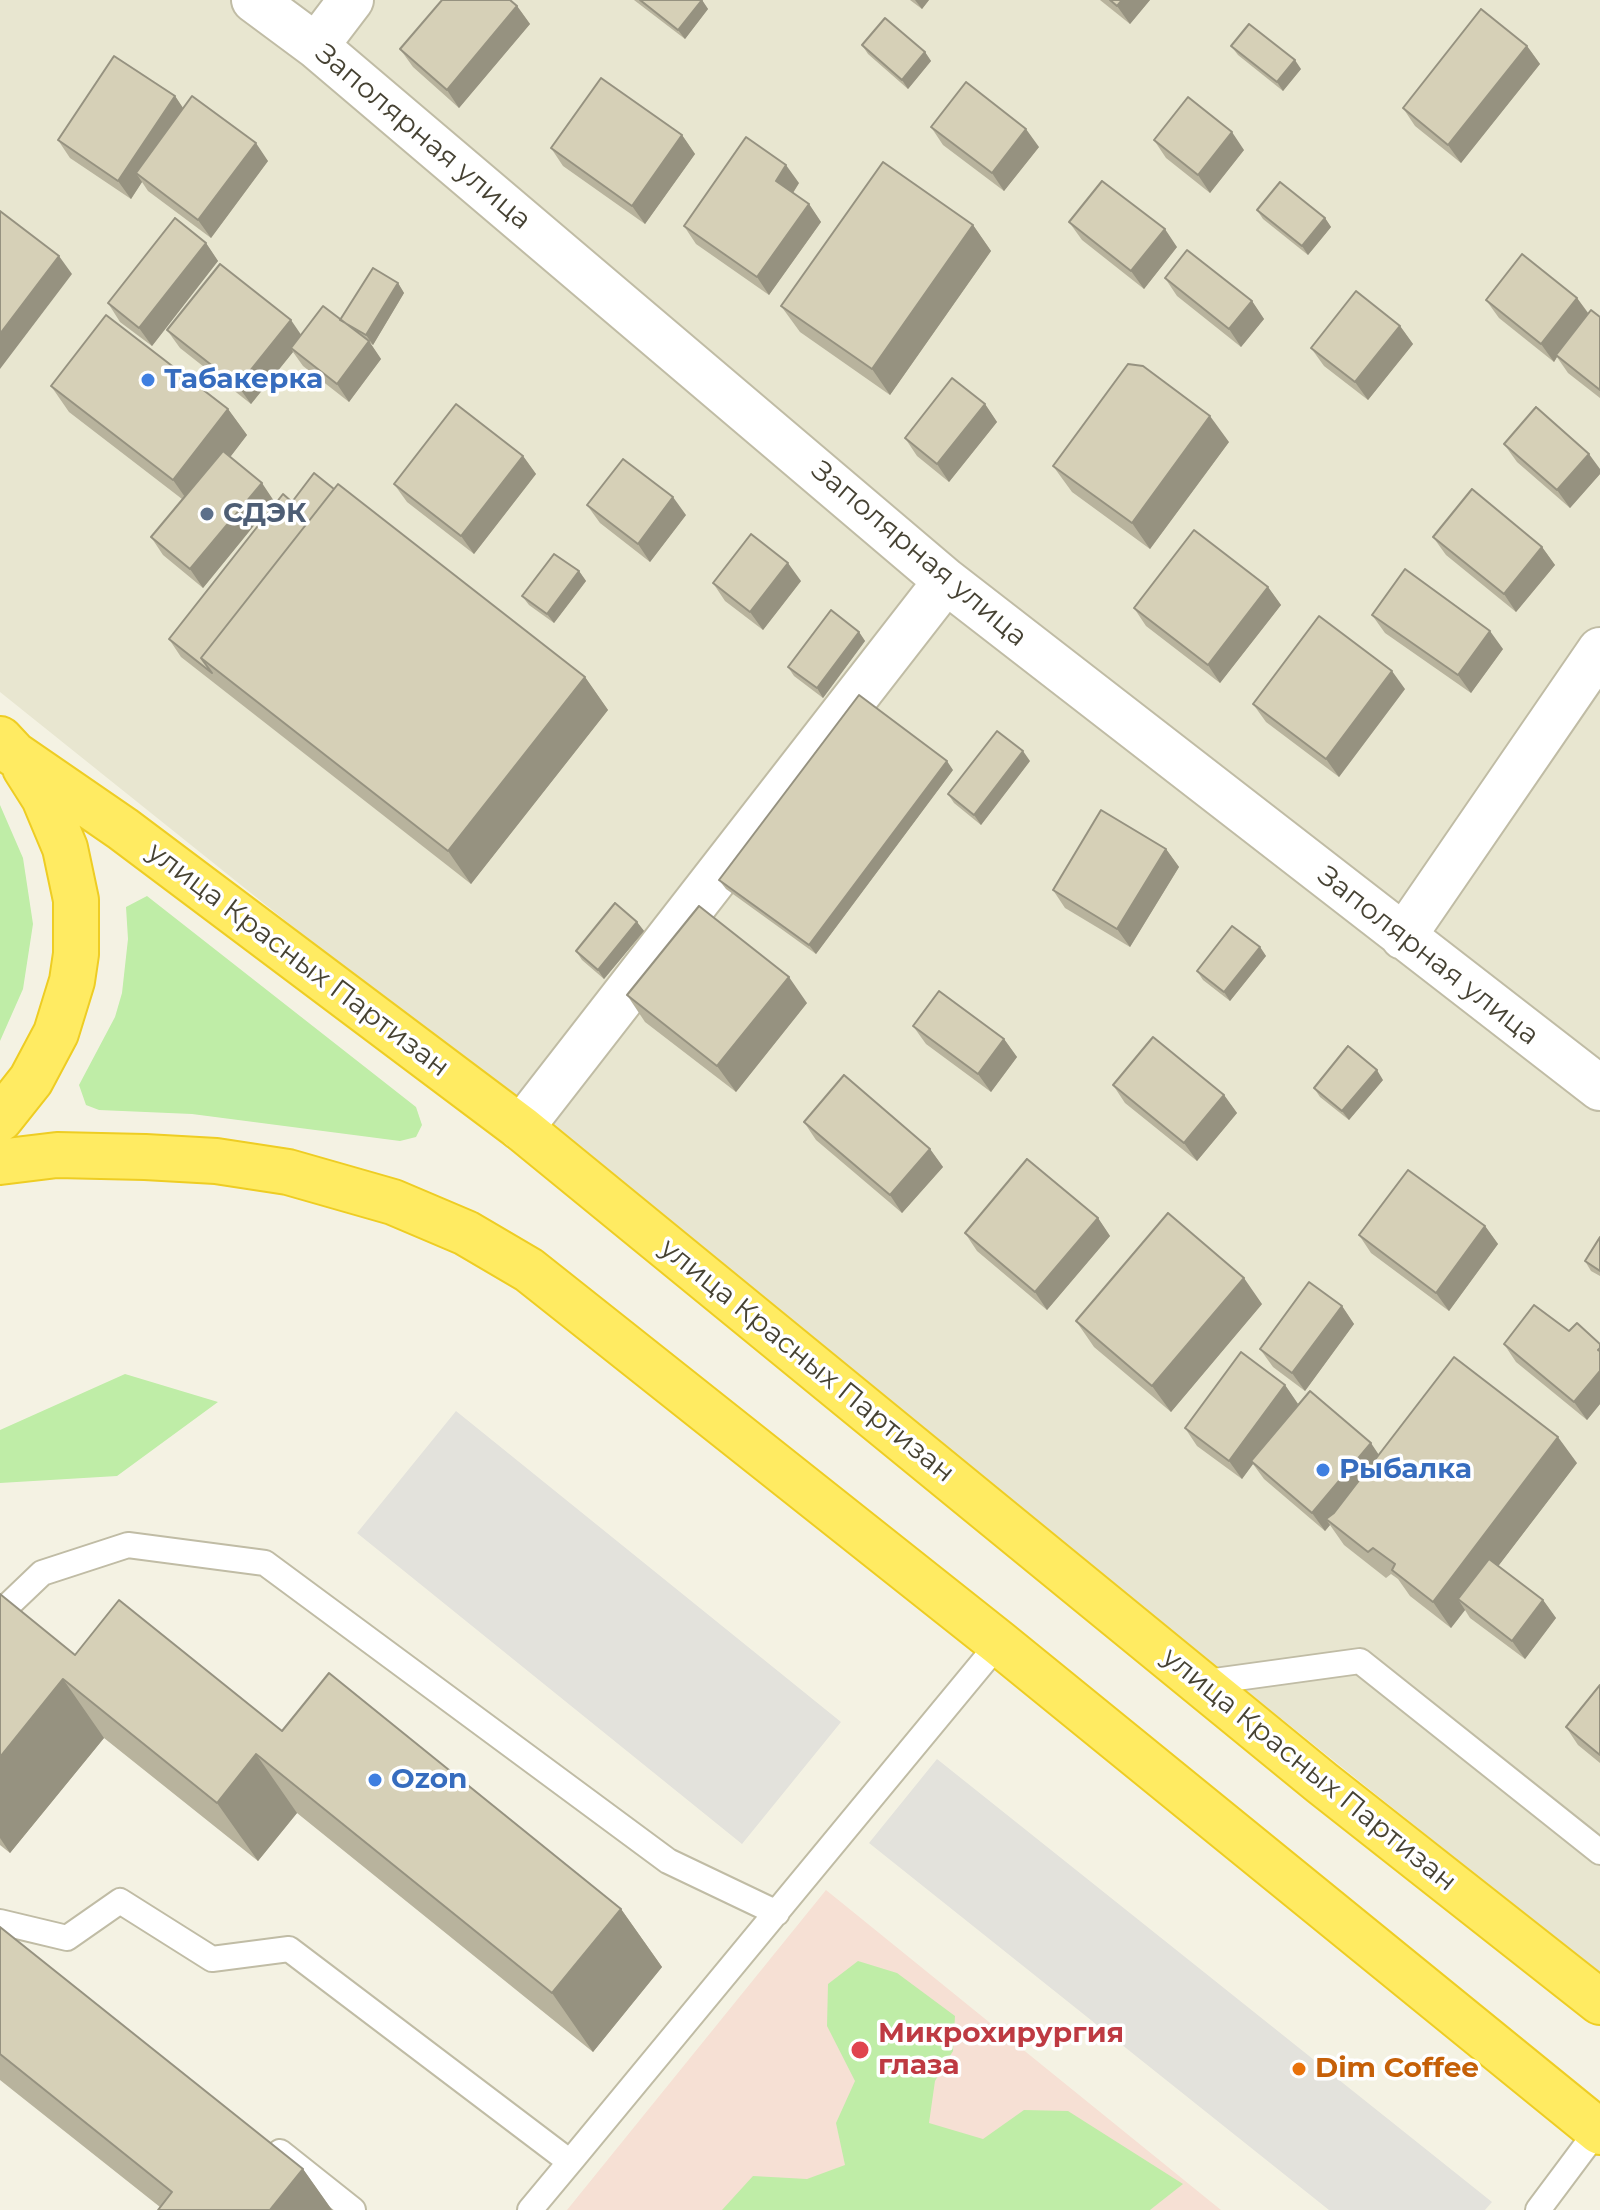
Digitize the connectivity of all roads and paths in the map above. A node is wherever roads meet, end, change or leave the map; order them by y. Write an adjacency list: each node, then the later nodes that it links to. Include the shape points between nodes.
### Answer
1 (254, 0): 3 (street, Заполярная улица)
2 (351, 0): 3 (street)
3 (316, 46): 4 (street, Заполярная улица)
4 (946, 581): 7 (street, Заполярная улица); 10 (street)
5 (1600, 650): 7 (street)
6 (7, 746): 9 (highway, via 44,798 65,848 77,928 72,981 56,1033 31,1080); 10 (highway, улица Красных Партизан)
7 (1403, 937): 8 (street, Заполярная улица)
8 (1600, 1088)
9 (0, 1119)
10 (521, 1128): 14 (highway, улица Красных Партизан)
11 (0, 1162): 13 (highway, via 57,1155 216,1161 288,1172 380,1198 466,1233 529,1270)
12 (0, 1613): 16 (lane, via 42,1573 128,1545 265,1563 668,1861)
13 (999, 1643): 16 (lane); 20 (highway)
14 (1200, 1683): 15 (lane, via 1360,1661); 19 (highway, улица Красных Партизан)
15 (1600, 1852)
16 (777, 1913): 22 (lane)
17 (0, 1925): 18 (lane); 22 (lane, via 67,1938 120,1901 212,1959 289,1949)
18 (37, 1957)
19 (1600, 2002)
20 (1599, 2130): 25 (lane)
21 (256, 2132): 23 (lane)
22 (570, 2162): 24 (lane)
23 (353, 2210)
24 (530, 2210)
25 (1538, 2210)

